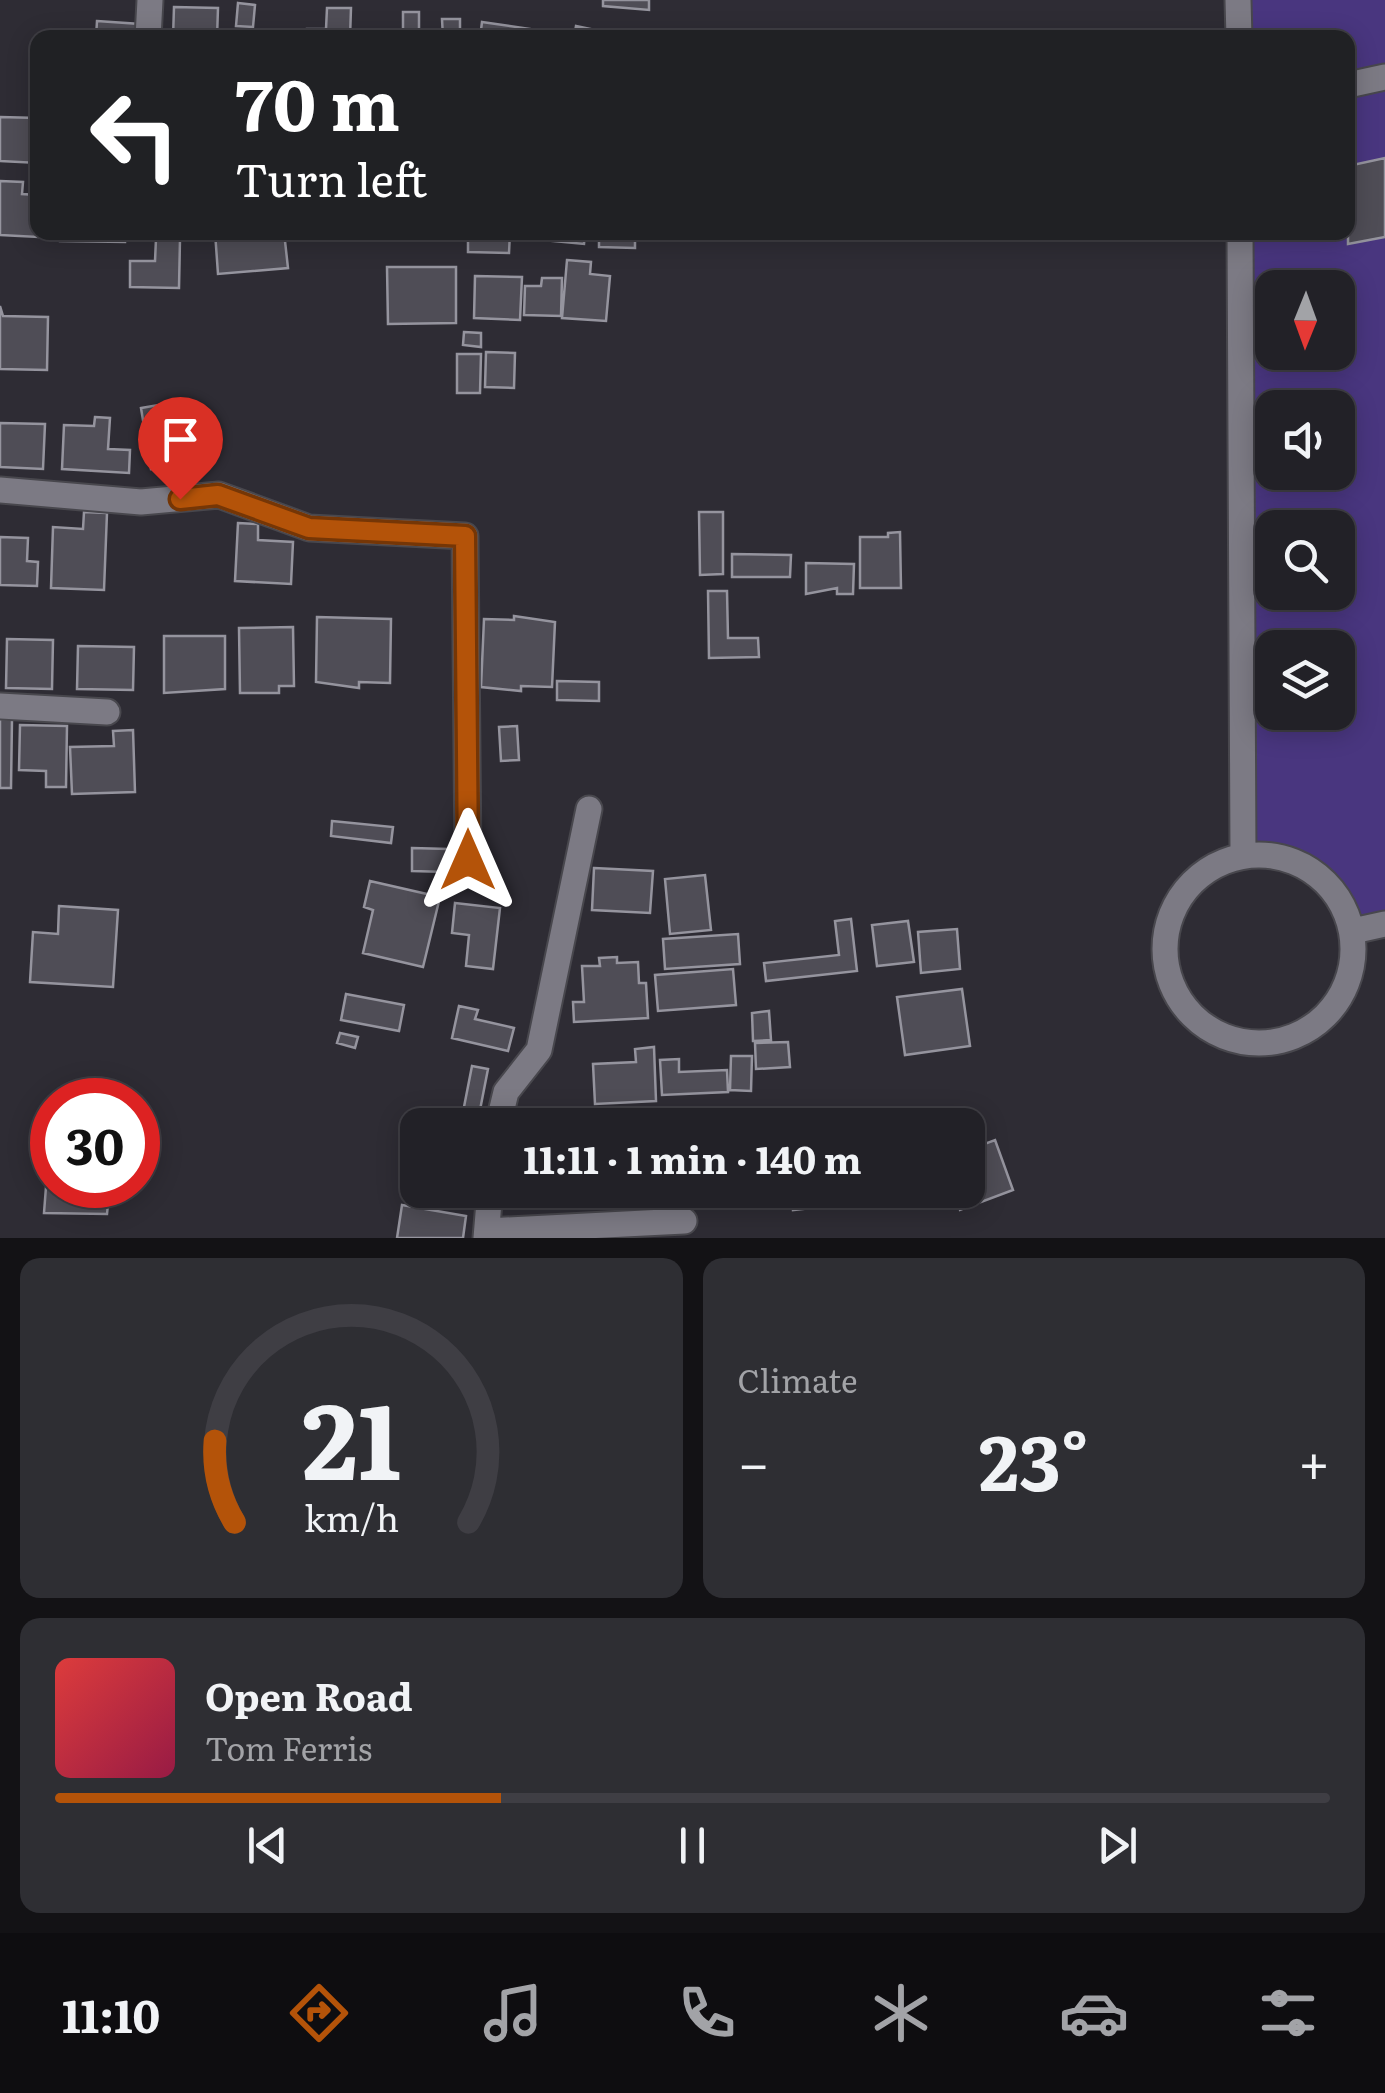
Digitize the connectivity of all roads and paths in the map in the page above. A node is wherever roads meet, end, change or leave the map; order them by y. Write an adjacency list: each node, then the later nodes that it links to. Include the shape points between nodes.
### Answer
1 (150, 0): 3 (street)
2 (1238, 0): 4 (street)
3 (148, 30)
4 (1238, 30)
5 (1385, 77): 6 (street)
6 (1355, 83)
7 (1240, 240): 12 (street)
8 (0, 490): 13 (street, via 142,502 218,495 309,528 465,536)
9 (0, 706): 10 (street)
10 (107, 712)
11 (589, 810): 16 (street, via 539,1050 506,1092)
12 (1243, 856): 15 (street, via 1280,856 1314,871 1340,897); 15 (street, via 1208,869 1181,895 1166,929 1165,966 1172,984 1205,1028 1258,1043 1312,1029 1339,1003 1353,968)
13 (468, 860)
14 (1385, 924): 15 (street)
15 (1354, 931)
16 (502, 1108)
17 (488, 1208): 19 (street)
18 (684, 1222): 19 (street)
19 (486, 1234)

